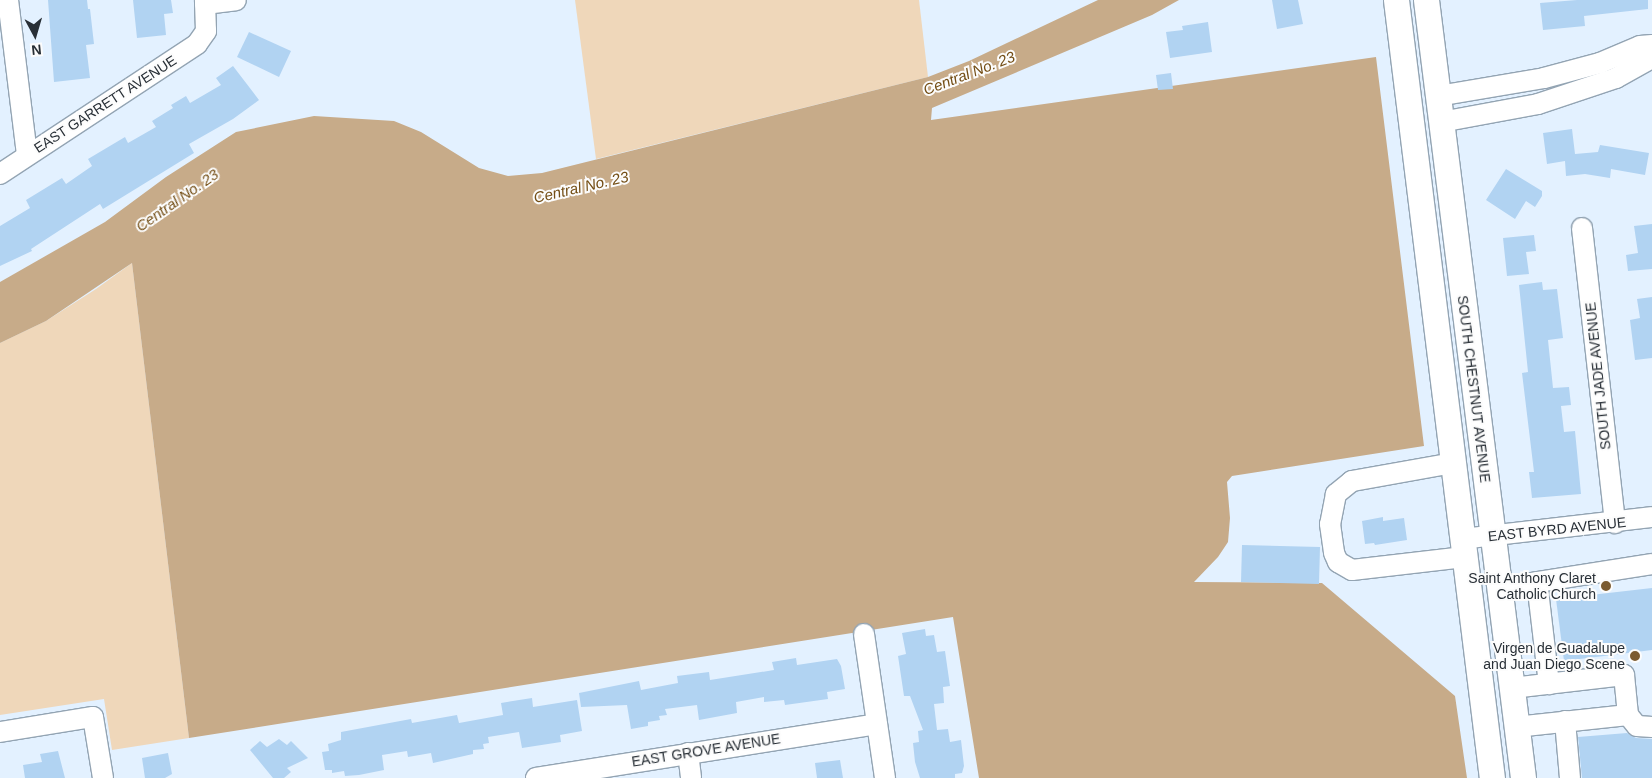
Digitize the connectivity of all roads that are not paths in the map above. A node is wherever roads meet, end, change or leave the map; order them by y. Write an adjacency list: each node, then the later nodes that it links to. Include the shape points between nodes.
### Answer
1 (8, 0): 10 (street)
2 (236, 0): 5 (street)
3 (1396, 0): 13 (main road)
4 (1426, 0): 8 (main road, SOUTH CHESTNUT AVENUE)
5 (205, 2): 10 (street, EAST GARRETT AVENUE, via 206,31 197,44)
6 (1652, 45): 8 (street, via 1640,46 1600,63 1544,78)
7 (1652, 58): 9 (street, via 1616,78 1548,102)
8 (1438, 96): 9 (main road, SOUTH CHESTNUT AVENUE)
9 (1441, 122): 16 (main road, SOUTH CHESTNUT AVENUE)
10 (27, 154): 11 (street, EAST GARRETT AVENUE)
11 (0, 174)
12 (1582, 228): 15 (street, SOUTH JADE AVENUE)
13 (1453, 463): 17 (main road); 17 (street, EAST BYRD AVENUE, via 1352,481 1336,494 1330,524 1338,562 1352,570)
14 (1652, 517): 15 (street, EAST BYRD AVENUE)
15 (1615, 523): 16 (street, EAST BYRD AVENUE)
16 (1492, 536): 17 (street, EAST BYRD AVENUE); 20 (main road, SOUTH CHESTNUT AVENUE)
17 (1463, 548): 35 (main road)
18 (1652, 564): 19 (street)
19 (1537, 582): 20 (street); 22 (street)
20 (1499, 588): 23 (main road, SOUTH CHESTNUT AVENUE)
21 (864, 634): 26 (street)
22 (1549, 684): 23 (street); 24 (street, via 1624,675)
23 (1512, 688): 27 (main road, SOUTH CHESTNUT AVENUE)
24 (1628, 715): 25 (street); 28 (street, via 1637,726)
25 (1565, 721): 27 (street); 37 (street)
26 (877, 724): 30 (street, EAST GROVE AVENUE); 34 (street)
27 (1516, 727): 36 (main road, SOUTH CHESTNUT AVENUE)
28 (1652, 727)
29 (0, 732): 31 (street, via 93,717)
30 (688, 753): 32 (street, EAST GROVE AVENUE); 33 (street)
31 (103, 778)
32 (536, 778)
33 (691, 778)
34 (885, 778)
35 (1492, 778)
36 (1523, 778)
37 (1570, 778)

